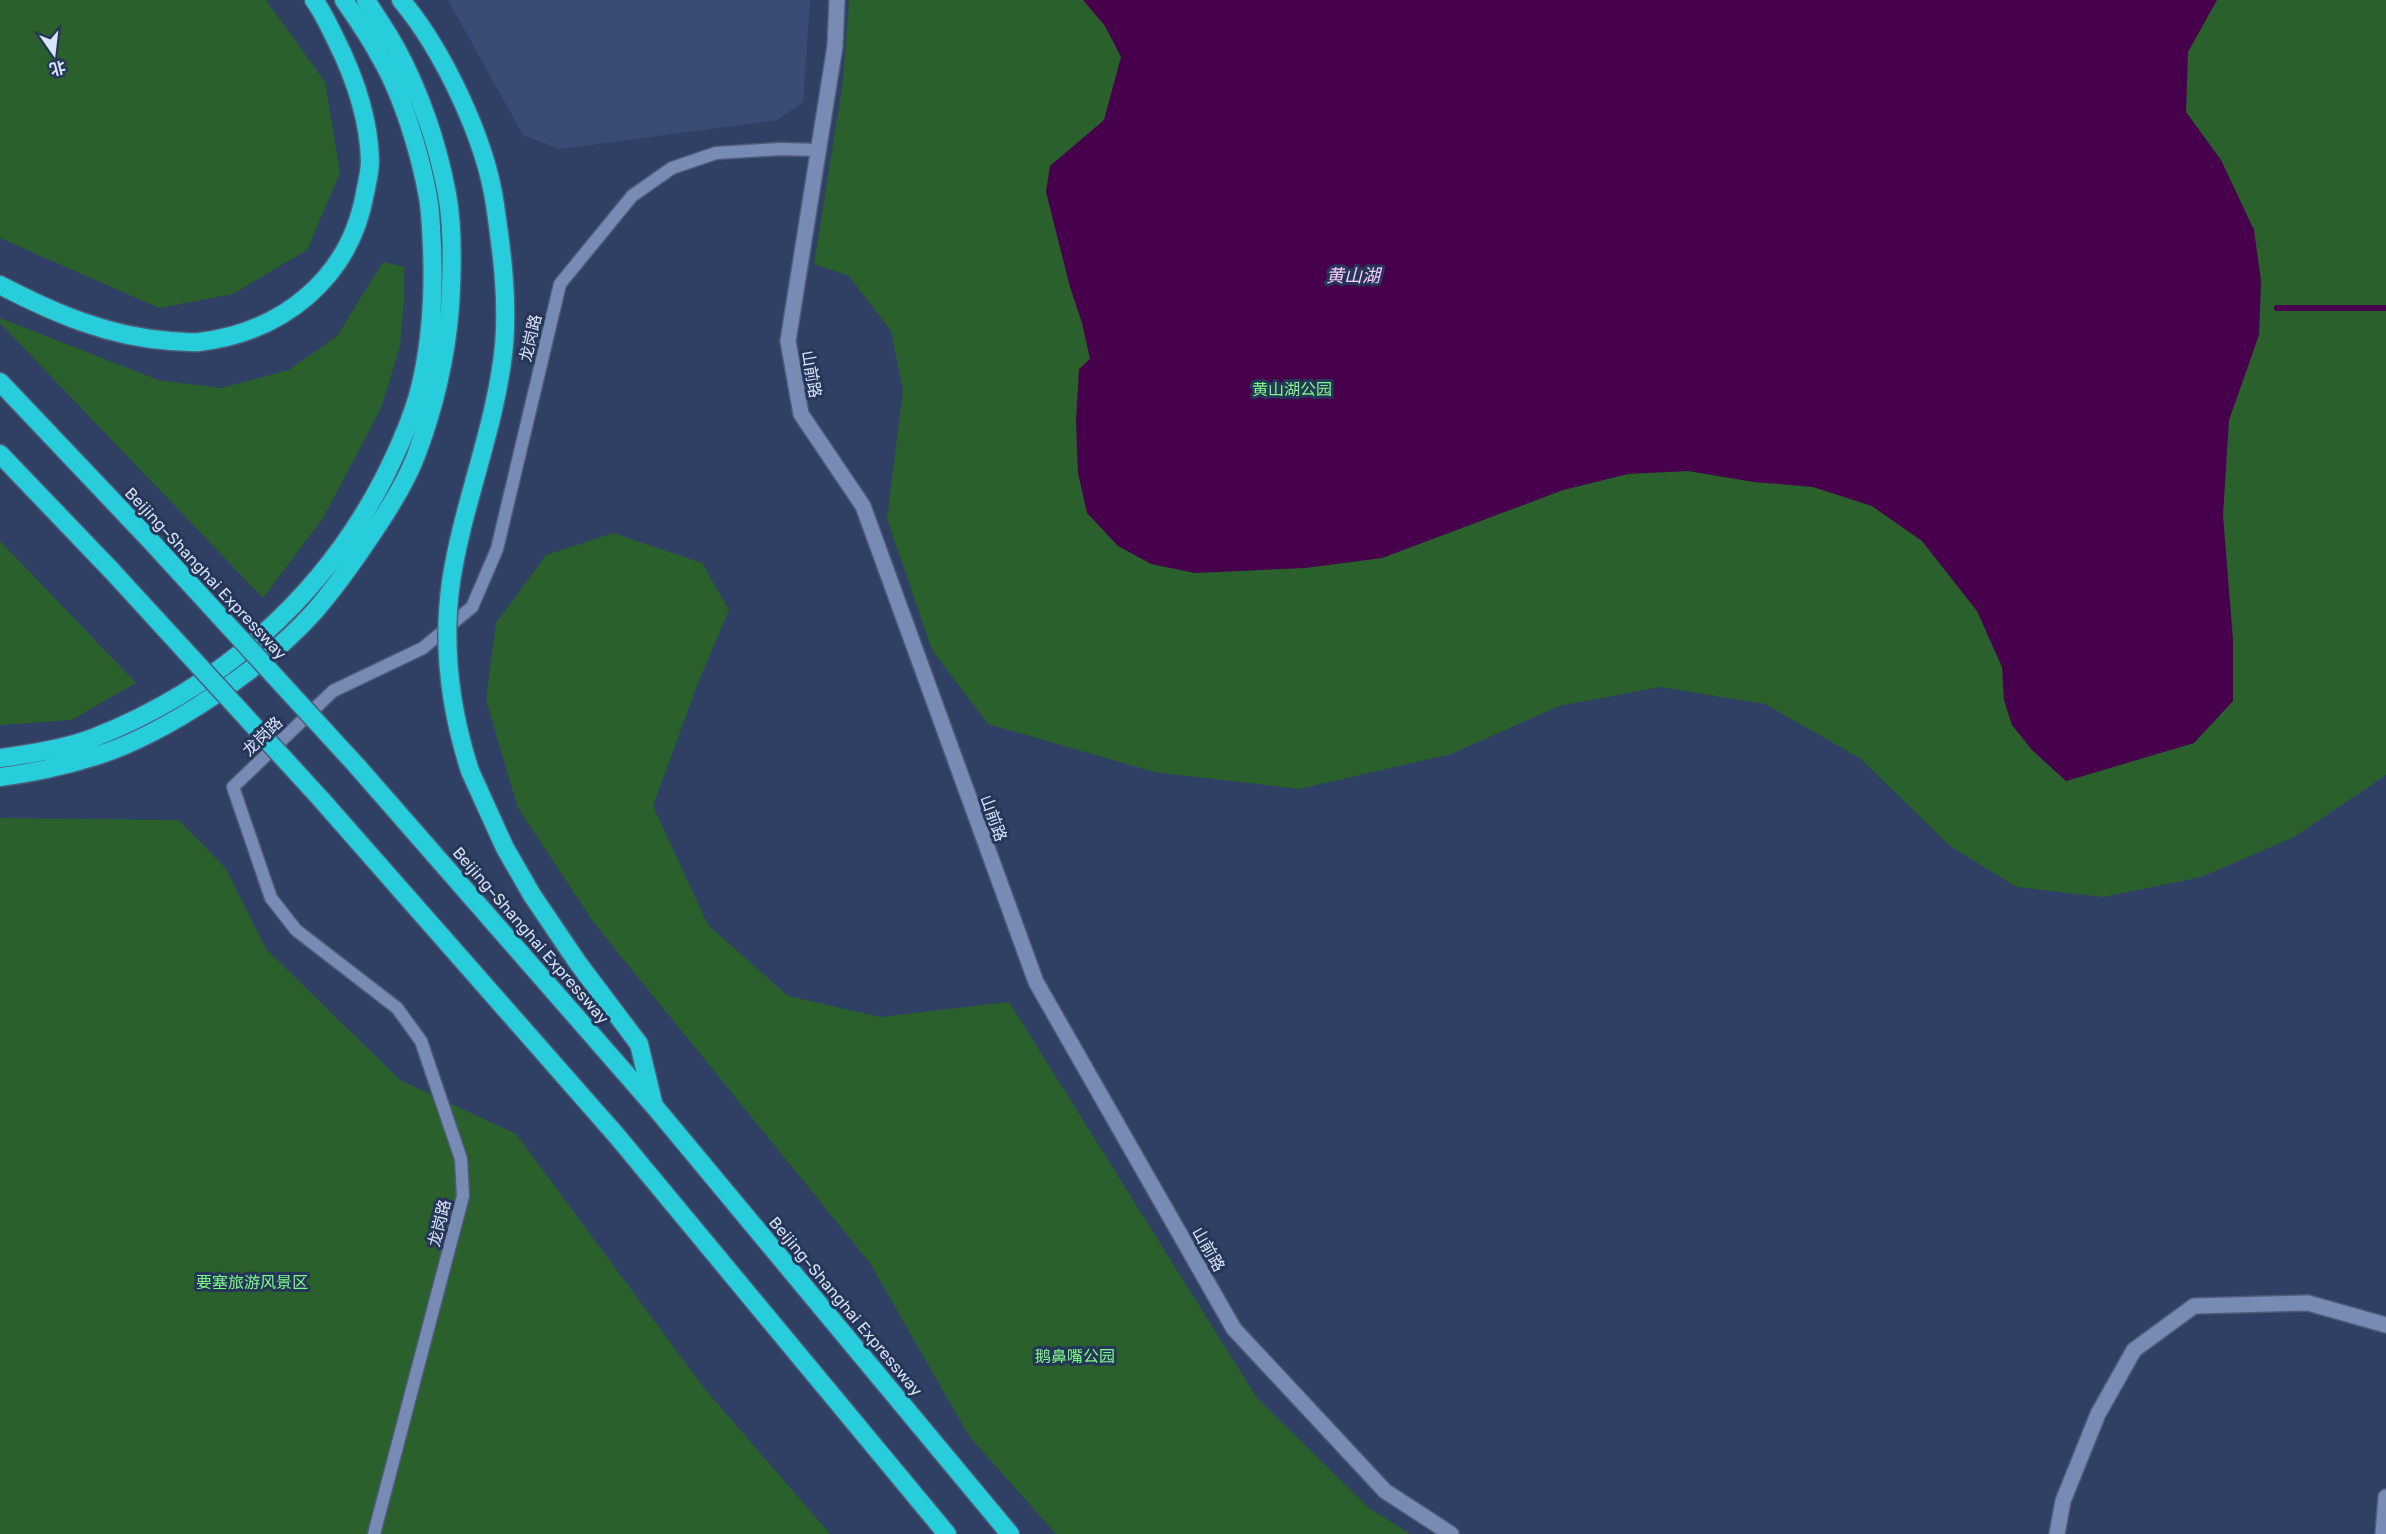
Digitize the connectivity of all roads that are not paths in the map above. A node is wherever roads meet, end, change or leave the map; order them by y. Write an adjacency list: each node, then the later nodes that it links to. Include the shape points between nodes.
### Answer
1 (314, 0): 7 (highway, via 351,70 366,119 370,163 362,211 345,251 321,284 289,312 247,332 197,342 146,339 93,327)
2 (344, 0): 12 (highway, bridge, via 381,57 409,124 430,213 433,276 429,334 419,392 399,448 371,503 338,552 299,601 255,642 205,679 150,712 92,739)
3 (366, 0): 13 (highway, bridge, via 397,50 427,119 448,196 452,276 447,337 437,396 416,455 387,512 353,563 313,614 267,656 215,695 159,729 98,756)
4 (401, 0): 14 (highway, bridge, via 427,37 465,109 493,188 505,271 504,345 493,411 451,582 447,638 459,737 505,848 532,895 639,1044)
5 (837, 0): 6 (street, 山前路, via 835,46)
6 (819, 150): 17 (lane, 龙岗路, via 716,153 672,168 632,196 560,284 497,549 472,607 423,648 333,691 233,788 271,898 296,930 397,1008 421,1041 461,1159 463,1196); 20 (street, 山前路, via 788,341 801,414 863,506 1036,982 1234,1329 1385,1491)
7 (0, 285)
8 (0, 382): 14 (highway, Beijing–Shanghai Expressway, bridge, via 357,766)
9 (0, 454): 11 (highway)
10 (0, 475): 11 (highway)
11 (29, 484): 18 (highway, bridge, via 320,798 533,1039)
12 (0, 758)
13 (0, 777)
14 (654, 1107): 19 (highway, Beijing–Shanghai Expressway)
15 (2386, 1325): 21 (street, via 2308,1303 2194,1306 2134,1350 2098,1414 2064,1501)
16 (2386, 1497): 22 (street)
17 (375, 1534)
18 (947, 1534)
19 (1010, 1534)
20 (1451, 1534)
21 (2057, 1534)
22 (2383, 1534)

